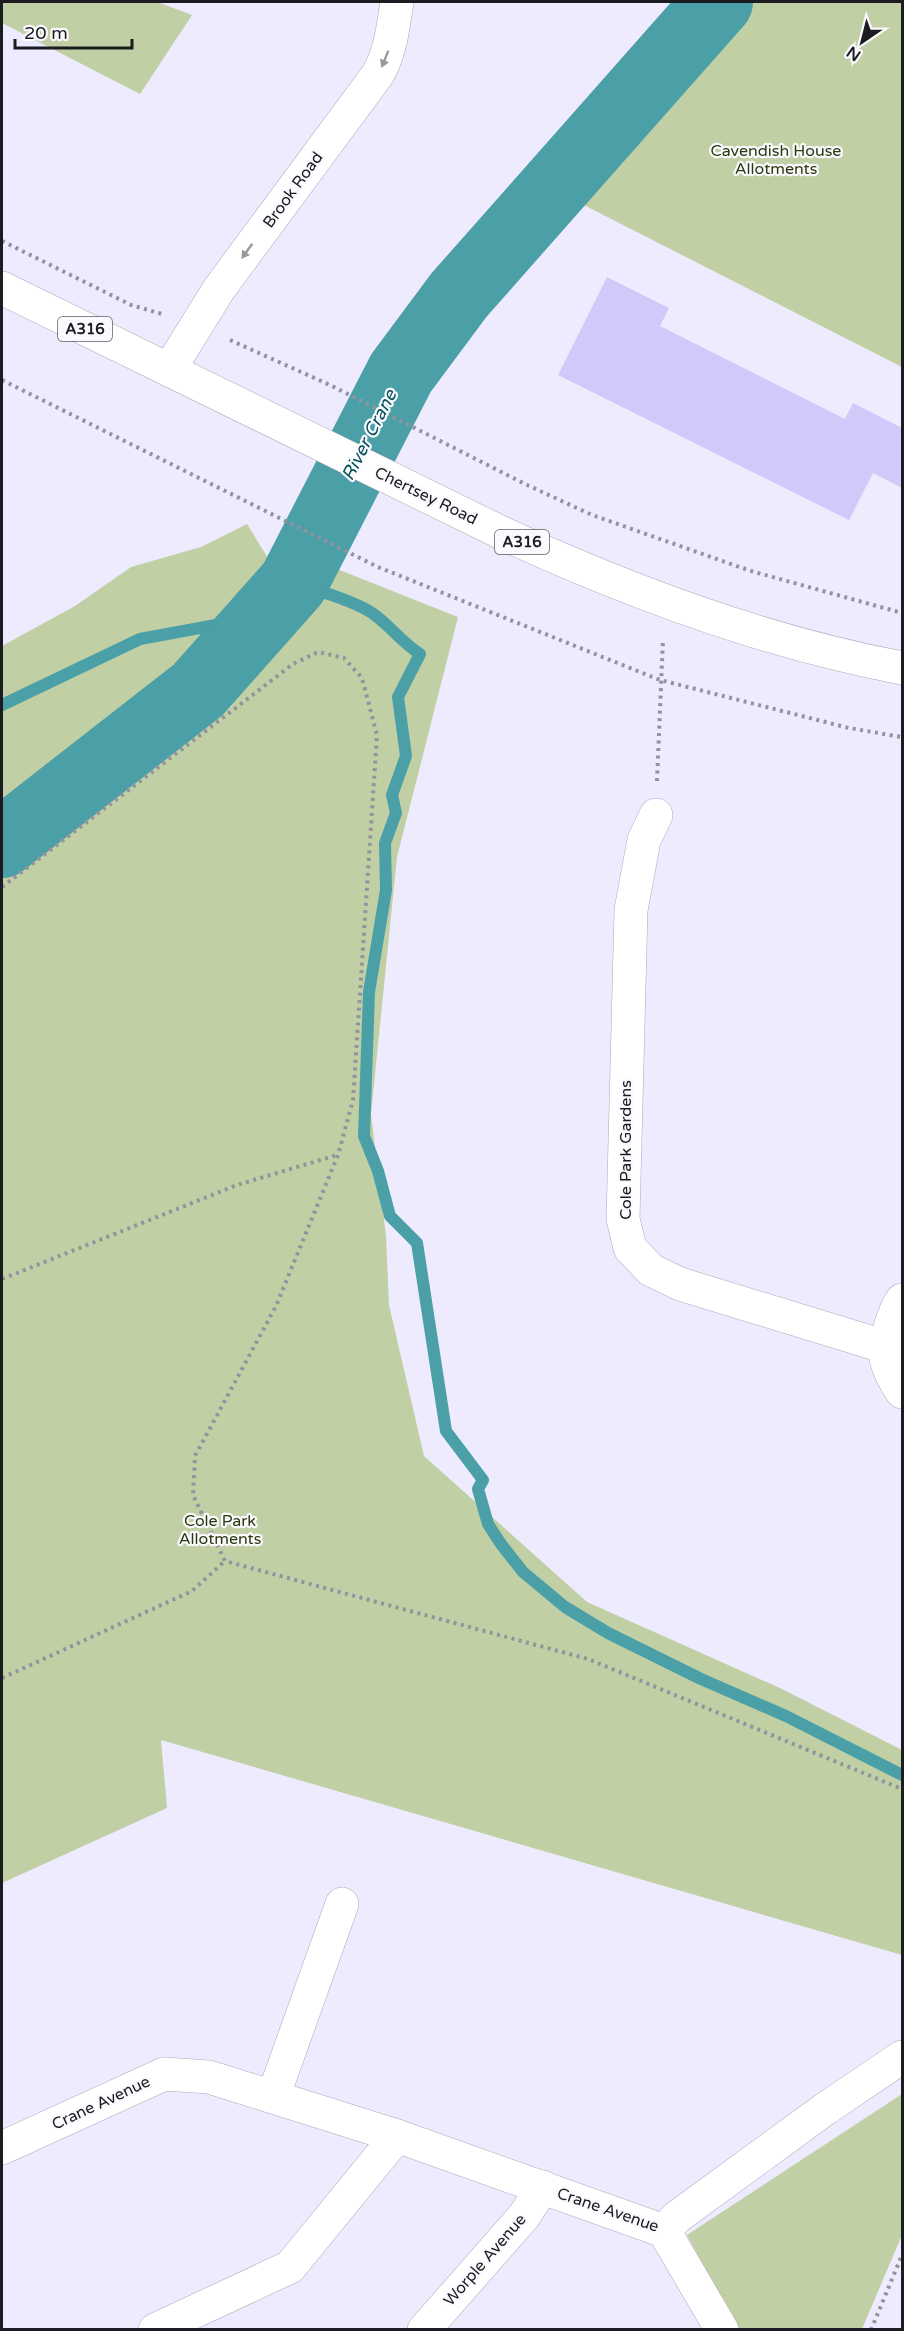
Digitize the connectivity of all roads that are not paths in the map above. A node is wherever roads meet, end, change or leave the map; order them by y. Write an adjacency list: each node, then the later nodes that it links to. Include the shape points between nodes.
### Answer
1 (397, 2): 3 (main road, Brook Road, one-way to 3, via 388,53 378,74 219,289)
2 (2, 288): 3 (main road, Chertsey Road / A316)
3 (169, 370): 4 (main road, Chertsey Road / A316, via 546,553 666,602 814,648)
4 (903, 668)
5 (656, 815): 7 (main road, Cole Park Gardens, via 644,840 631,910 623,1219 630,1248 651,1270 680,1284)
6 (903, 1300): 7 (main road, via 897,1307)
7 (886, 1347): 8 (main road, via 886,1358)
8 (903, 1392)
9 (342, 1904): 11 (main road)
10 (903, 2057): 15 (main road, Crane Avenue, via 825,2109)
11 (273, 2097): 12 (main road, Crane Avenue); 13 (main road, Crane Avenue, via 208,2077 164,2074)
12 (397, 2136): 14 (main road, Crane Avenue); 17 (main road, via 291,2267)
13 (2, 2148)
14 (543, 2187): 15 (main road, Crane Avenue); 18 (main road, Worple Avenue, via 524,2216)
15 (664, 2231): 16 (main road)
16 (712, 2326)
17 (155, 2330)
18 (424, 2330)

